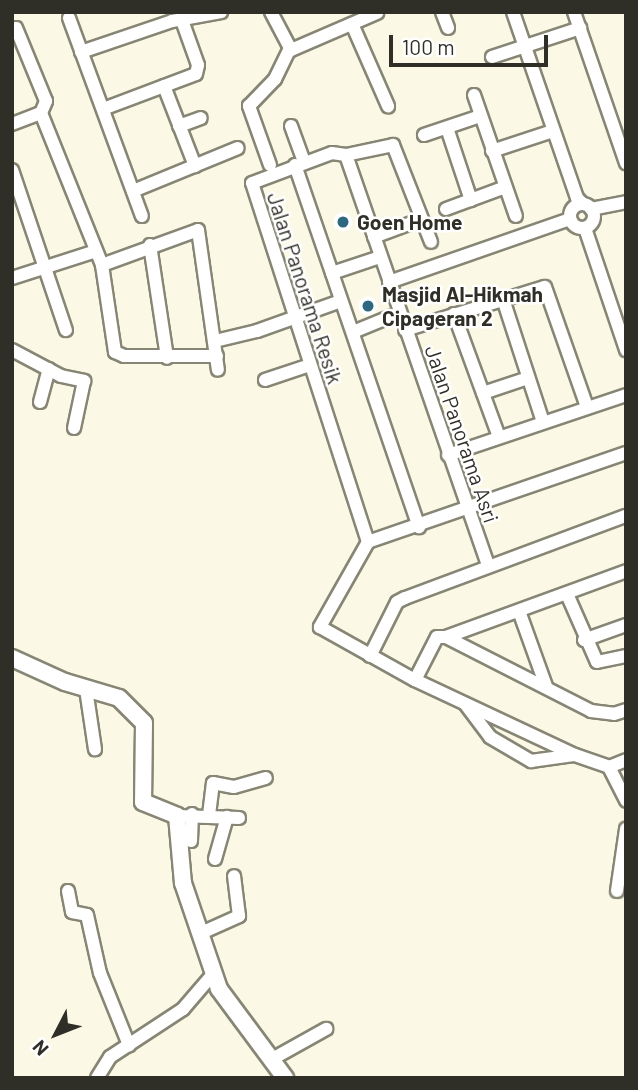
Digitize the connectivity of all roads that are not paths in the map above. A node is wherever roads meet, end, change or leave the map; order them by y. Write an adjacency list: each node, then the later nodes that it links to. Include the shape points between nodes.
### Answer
1 (221, 12): 8 (street)
2 (271, 12): 14 (street)
3 (442, 12): 11 (street)
4 (513, 12): 13 (street)
5 (574, 12): 12 (street)
6 (377, 13): 9 (street)
7 (69, 18): 15 (street)
8 (183, 23): 15 (street, via 172,21); 17 (street, via 198,69)
9 (352, 24): 14 (street); 19 (street)
10 (16, 28): 21 (street, via 46,101)
11 (448, 28)
12 (580, 28): 13 (street); 33 (street)
13 (523, 46): 16 (street); 28 (street)
14 (289, 50): 35 (street, via 275,79 249,106)
15 (81, 52): 20 (street)
16 (492, 57)
17 (164, 86): 20 (street); 25 (street)
18 (474, 95): 22 (street)
19 (388, 106)
20 (103, 109): 39 (street)
21 (41, 113): 24 (street); 50 (street)
22 (480, 116): 27 (street); 31 (street)
23 (201, 118): 25 (street)
24 (12, 124)
25 (179, 126): 36 (street)
26 (291, 126): 34 (street)
27 (447, 128): 29 (street); 40 (street)
28 (552, 131): 31 (street); 45 (street)
29 (424, 135)
30 (238, 148): 36 (street)
31 (492, 151): 38 (street)
32 (346, 155): 34 (street, Jalan Panorama Resik, via 332,153); 46 (street, Jalan Panorama Resik, via 388,144 397,150); 47 (street, Jalan Panorama Asri)
33 (626, 163)
34 (299, 164): 54 (street); 61 (street, Jalan Panorama Resik, via 256,180 251,188)
35 (270, 165)
36 (195, 166): 39 (street)
37 (12, 170): 53 (street)
38 (505, 187): 40 (street); 44 (street)
39 (133, 191): 43 (street)
40 (471, 200): 42 (street)
41 (626, 202): 45 (street)
42 (446, 209)
43 (142, 216)
44 (516, 216)
45 (580, 216): 56 (street); 66 (street)
46 (422, 219): 47 (street); 48 (street)
47 (373, 237): 51 (street, Jalan Panorama Asri)
48 (431, 242)
49 (150, 245): 52 (street); 65 (street, via 198,230); 69 (street)
50 (93, 251): 52 (street); 53 (street)
51 (380, 257): 54 (street); 56 (street, Jalan Panorama Asri)
52 (102, 265): 69 (street, via 116,352)
53 (48, 267): 55 (street); 62 (street)
54 (332, 273): 58 (street)
55 (12, 278)
56 (389, 282): 59 (street, Jalan Panorama Asri)
57 (503, 299): 60 (street); 73 (street); 78 (street, via 547,289)
58 (341, 301): 61 (street); 64 (street)
59 (399, 313): 63 (street, Jalan Panorama Asri); 64 (street)
60 (454, 314): 63 (street); 75 (street)
61 (294, 319): 65 (street); 70 (street, Jalan Panorama Resik)
62 (66, 330)
63 (405, 330): 83 (street, Jalan Panorama Asri)
64 (353, 332): 86 (street)
65 (215, 341): 68 (street)
66 (626, 350)
67 (12, 351): 71 (street)
68 (217, 356): 69 (street); 72 (street)
69 (167, 358)
70 (310, 365): 74 (street); 87 (street, Jalan Panorama Resik)
71 (49, 369): 77 (street); 80 (street, via 85,383)
72 (218, 370)
73 (528, 378): 75 (street); 79 (street)
74 (265, 380)
75 (483, 393): 81 (street)
76 (626, 395): 78 (street)
77 (40, 402)
78 (587, 407): 79 (street)
79 (544, 422): 81 (street)
80 (74, 428)
81 (499, 437): 83 (street)
82 (626, 453): 84 (street)
83 (448, 455): 84 (street, Jalan Panorama Asri)
84 (468, 509): 86 (street); 88 (street, Jalan Panorama Asri)
85 (626, 516): 88 (street)
86 (419, 527): 87 (street)
87 (368, 542): 95 (street, via 320,627)
88 (488, 566): 95 (street, via 397,602)
89 (626, 571): 90 (street)
90 (567, 594): 91 (street); 94 (street)
91 (519, 611): 93 (street); 99 (street)
92 (626, 625): 94 (street)
93 (446, 637): 98 (street, via 434,639); 99 (street)
94 (584, 640): 96 (street, via 597,662)
95 (370, 656): 98 (street)
96 (626, 656)
97 (12, 658): 100 (street)
98 (415, 680): 101 (street)
99 (546, 686): 102 (street, via 591,711 614,714)
100 (86, 689): 103 (street); 109 (street, via 119,698 144,723 141,797 149,807)
101 (466, 704): 104 (street); 104 (street, via 489,737 531,761)
102 (626, 710)
103 (95, 749)
104 (575, 754): 106 (street)
105 (626, 760): 106 (street)
106 (609, 766): 108 (street)
107 (266, 779): 110 (street, via 234,787 213,783)
108 (626, 802)
109 (184, 815): 110 (street); 112 (street); 117 (street, via 183,883)
110 (209, 815): 113 (street, via 233,818)
111 (626, 829): 116 (street)
112 (191, 841)
113 (215, 859)
114 (234, 876): 117 (street, via 239,916)
115 (68, 891): 120 (street, via 72,912 87,915 100,973)
116 (617, 891)
117 (199, 934): 118 (street)
118 (213, 974): 120 (street, via 183,1009); 121 (street, via 229,1004)
119 (326, 1029): 121 (street)
120 (129, 1045): 122 (street, via 110,1058)
121 (274, 1058): 123 (street)
122 (97, 1078)
123 (285, 1078)

